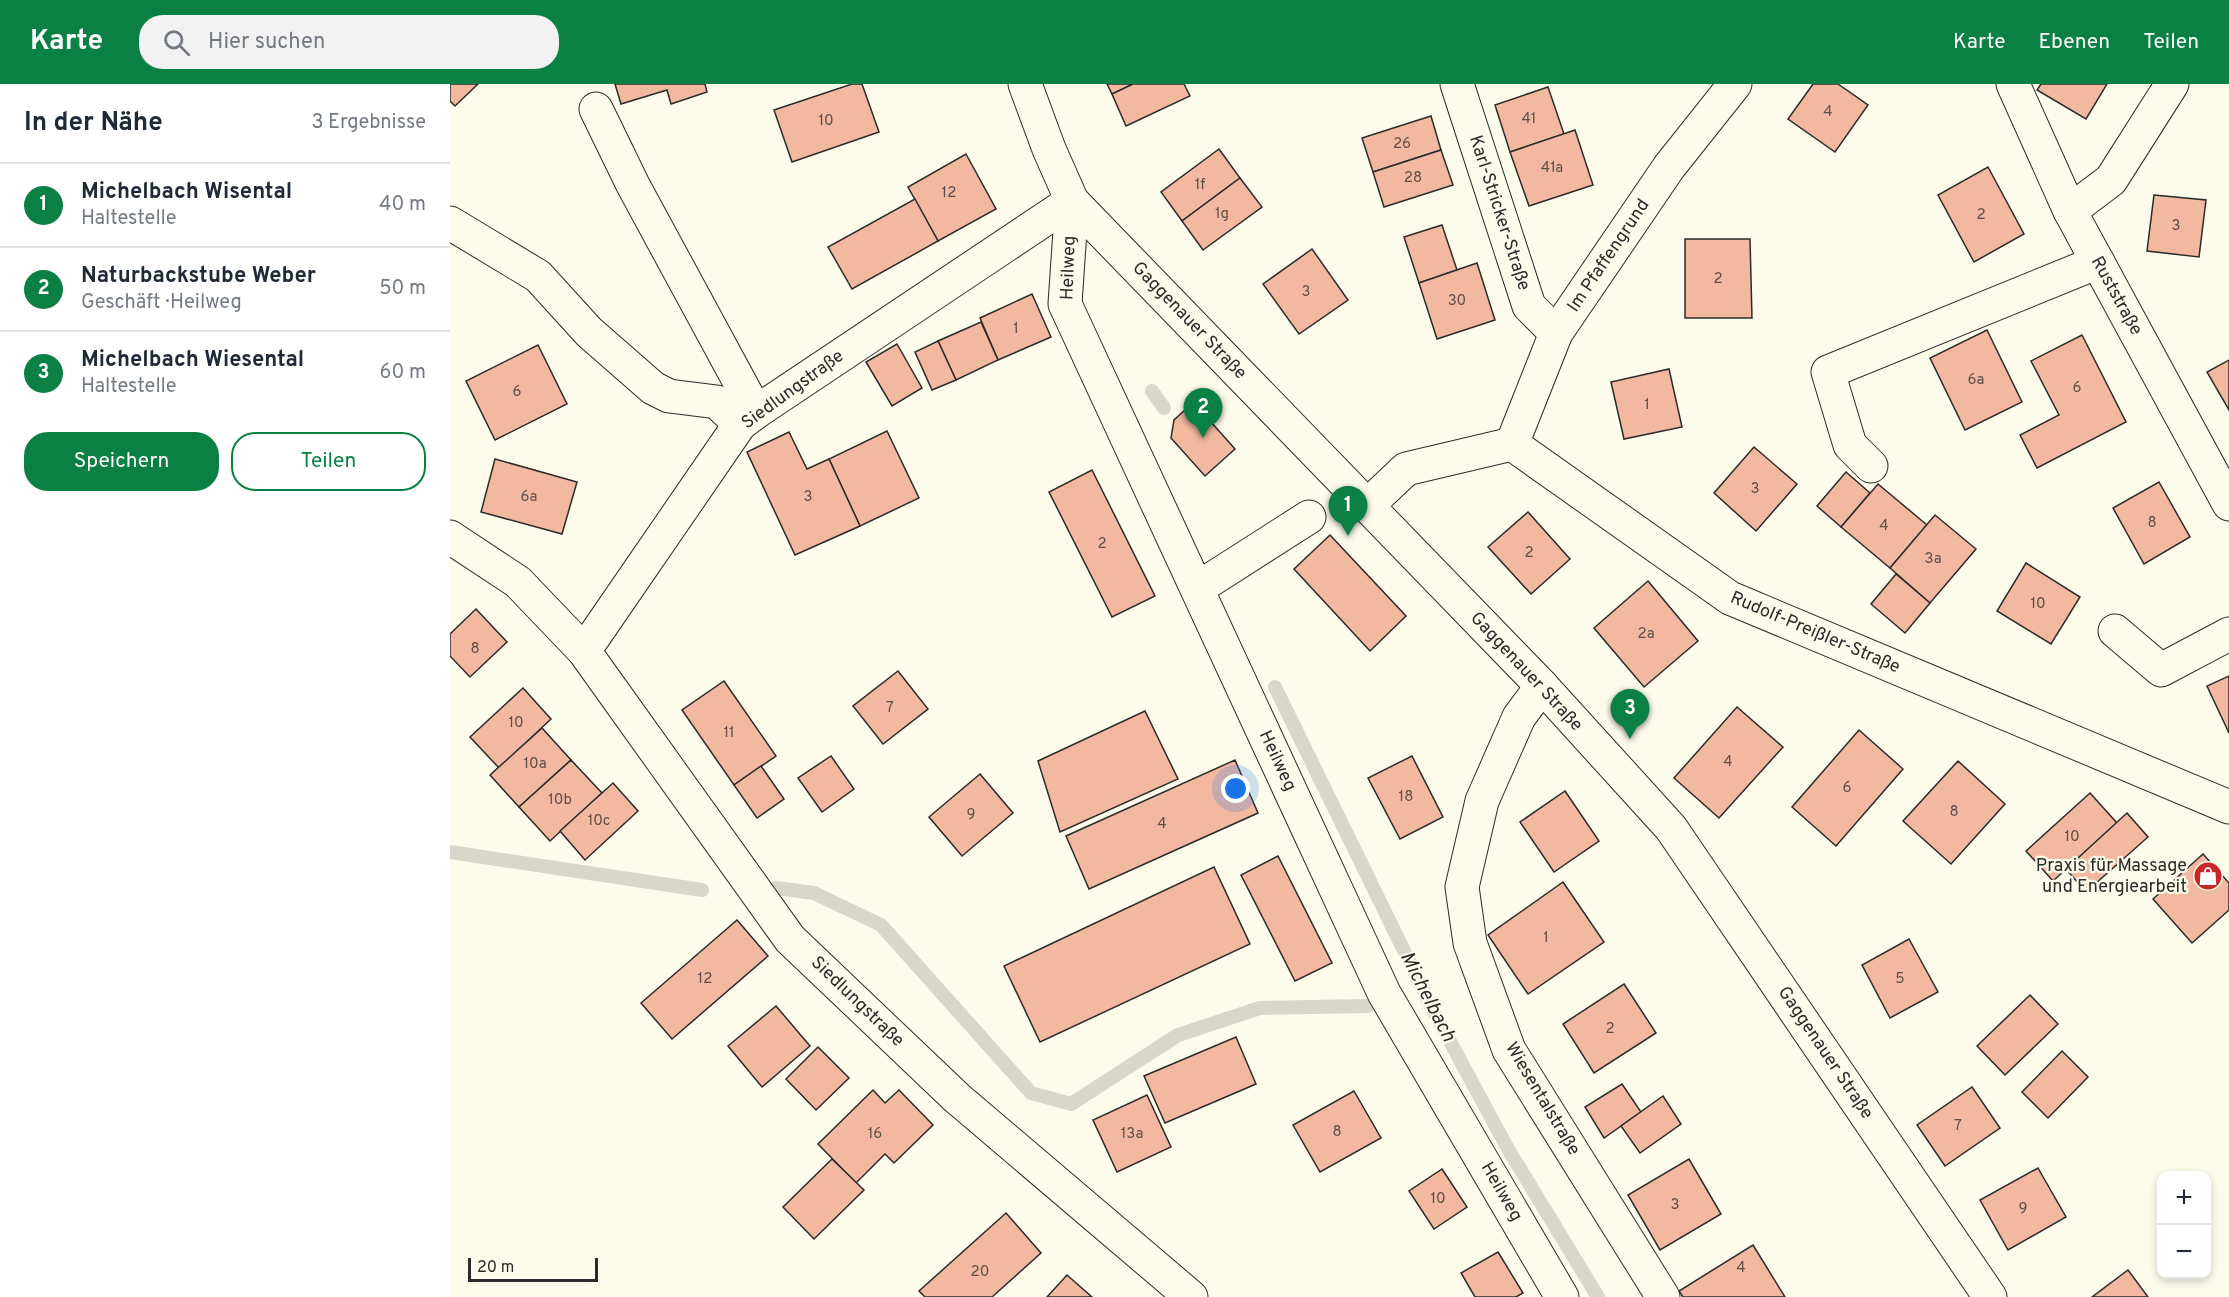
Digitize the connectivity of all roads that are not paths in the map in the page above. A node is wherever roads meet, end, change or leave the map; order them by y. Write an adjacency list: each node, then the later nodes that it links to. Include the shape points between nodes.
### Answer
1 (1025, 84): 7 (street, Gaggenauer Straße)
2 (1457, 84): 11 (street, Karl-Stricker-Straße, via 1530,306)
3 (1735, 84): 11 (street, Im Pfaffengrund, via 1669,167)
4 (2013, 84): 8 (street, Ruststraße)
5 (2172, 84): 8 (street, via 2111,180)
6 (596, 109): 12 (street)
7 (1072, 201): 12 (street, Siedlungstraße); 16 (street, Gaggenauer Straße); 19 (street, Heilweg, via 1065,304)
8 (2070, 211): 10 (street, Ruststraße)
9 (450, 223): 12 (street, via 538,276 589,332 653,388 669,396 717,402)
10 (2098, 262): 14 (street, via 1828,372 1850,445); 15 (street, Ruststraße)
11 (1556, 333): 13 (street, Im Pfaffengrund)
12 (748, 418): 22 (street, Siedlungstraße)
13 (1512, 444): 16 (street, via 1406,469); 24 (street, Rudolf-Preißler-Straße, via 1730,598)
14 (1871, 466)
15 (2229, 504)
16 (1367, 506): 23 (street, Gaggenauer Straße)
17 (1309, 517): 19 (street)
18 (450, 537): 22 (street, Siedlungstraße, via 518,582)
19 (1198, 588): 26 (street, Heilweg, via 1384,993)
20 (2115, 631): 21 (street, via 2162,670)
21 (2229, 634)
22 (584, 651): 25 (street, Siedlungstraße, via 790,939 957,1098)
23 (1542, 686): 27 (street, Wiesentalstraße, via 1519,717 1482,801 1462,887 1470,944 1509,1050); 28 (street, Gaggenauer Straße, via 1671,828)
24 (2229, 807)
25 (1191, 1297)
26 (1562, 1297)
27 (1663, 1297)
28 (1990, 1297)

